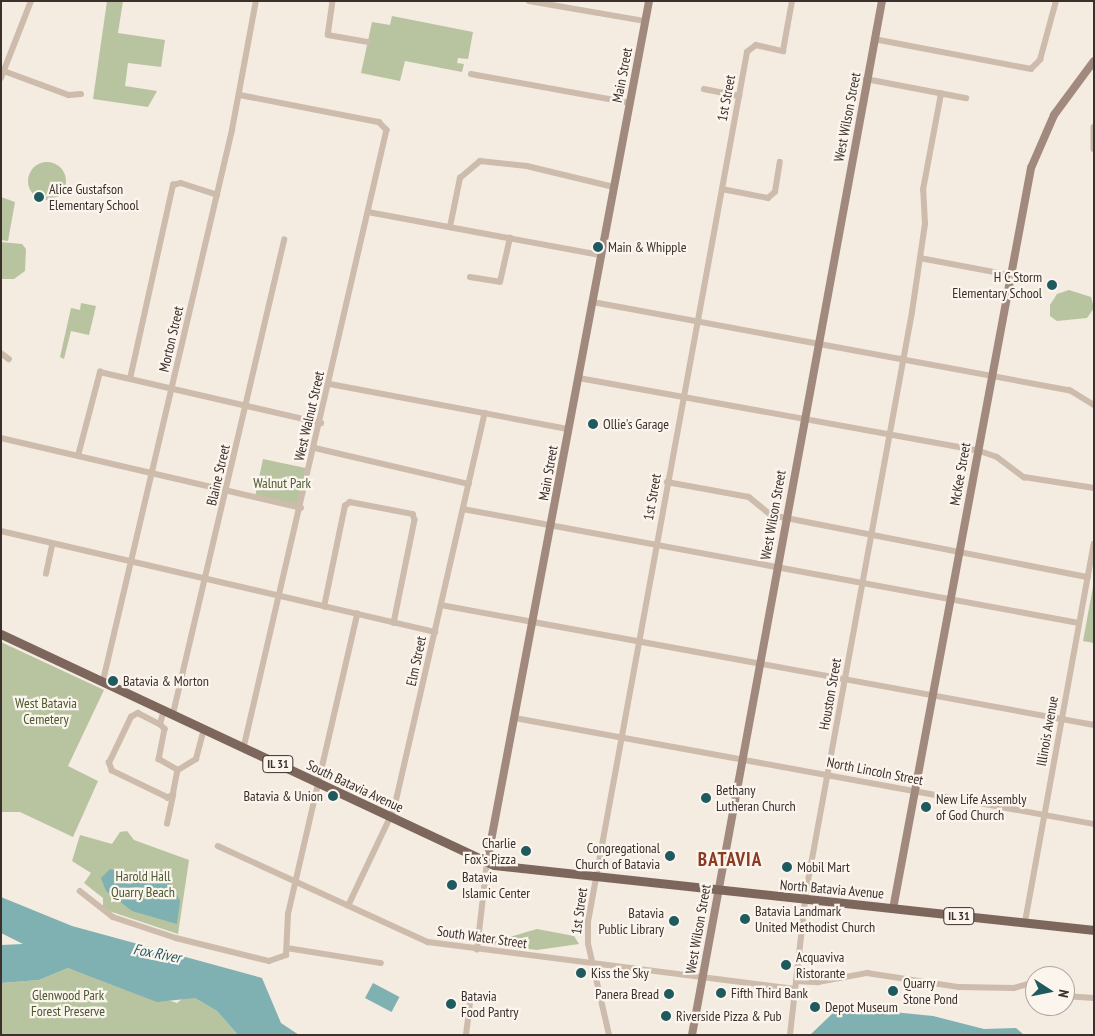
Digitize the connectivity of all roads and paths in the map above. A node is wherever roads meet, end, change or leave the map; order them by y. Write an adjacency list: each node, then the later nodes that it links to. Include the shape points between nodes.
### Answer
1 (31, 1): 13 (street)
2 (256, 1): 20 (street, Morton Street)
3 (333, 1): 11 (street, via 328,35)
4 (529, 1): 9 (street)
5 (649, 1): 9 (main road, Main Street)
6 (792, 1): 21 (street, 1st Street, via 783,51 749,48)
7 (882, 1): 10 (main road, West Wilson Street)
8 (1056, 1): 10 (street, via 1040,60 1031,69)
9 (645, 21): 23 (main road, Main Street)
10 (874, 39): 16 (main road, West Wilson Street)
11 (368, 42)
12 (1094, 61): 36 (main road, McKee Street, via 1054,115 1038,146)
13 (4, 71): 15 (street); 18 (street, via 69,95)
14 (471, 74): 23 (street)
15 (1, 78)
16 (866, 79): 19 (street); 40 (main road, West Wilson Street)
17 (704, 89): 21 (street)
18 (80, 94)
19 (940, 94): 22 (street); 35 (street, Houston Street, via 923,190 925,224)
20 (240, 96): 29 (street, Morton Street); 30 (street, West Walnut Street, via 379,122 387,130)
21 (739, 96): 28 (street, 1st Street)
22 (966, 98)
23 (630, 103): 27 (main road, Main Street)
24 (1094, 127): 25 (street)
25 (1094, 149)
26 (780, 162): 28 (street, via 775,192 768,198)
27 (614, 187): 31 (street, via 527,166 480,161 460,178); 34 (main road, Main Street)
28 (722, 189): 39 (street, 1st Street)
29 (217, 195): 46 (street, via 181,183 173,184); 48 (street, Morton Street)
30 (368, 212): 31 (street); 47 (street, West Walnut Street)
31 (450, 227): 32 (street)
32 (510, 238): 34 (street); 37 (street, via 500,282)
33 (284, 240): 51 (street, Blaine Street)
34 (601, 256): 38 (main road, Main Street)
35 (920, 258): 36 (street); 43 (street, Houston Street)
36 (1010, 275): 44 (main road, McKee Street)
37 (470, 277)
38 (593, 302): 39 (street); 45 (main road, Main Street)
39 (697, 321): 40 (street); 49 (street, 1st Street)
40 (816, 343): 43 (street); 53 (main road, West Wilson Street)
41 (1, 353): 42 (street)
42 (9, 359)
43 (904, 360): 44 (street); 56 (street, Houston Street)
44 (991, 375): 50 (street, via 1070,390); 59 (main road, McKee Street)
45 (578, 378): 49 (street); 55 (main road, Main Street)
46 (130, 379): 48 (street); 60 (street, via 100,372)
47 (330, 384): 52 (street); 54 (street, West Walnut Street)
48 (172, 388): 51 (street); 61 (street, Morton Street)
49 (682, 396): 53 (street); 62 (street, 1st Street)
50 (1094, 404)
51 (247, 405): 54 (street); 65 (street, Blaine Street)
52 (485, 413): 55 (street); 63 (street, Elm Street)
53 (803, 418): 56 (street); 68 (main road, West Wilson Street)
54 (321, 423): 58 (street, West Walnut Street)
55 (569, 429): 69 (main road, Main Street)
56 (890, 434): 59 (street); 71 (street, Houston Street)
57 (1, 438): 60 (street)
58 (315, 448): 63 (street); 66 (street, West Walnut Street)
59 (977, 450): 64 (street, via 997,457 1024,477); 75 (main road, McKee Street)
60 (78, 456): 61 (street)
61 (153, 473): 65 (street); 76 (street, Morton Street)
62 (667, 482): 68 (street, via 750,497 765,512); 72 (street, 1st Street)
63 (469, 484): 67 (street, Elm Street)
64 (1094, 488)
65 (227, 491): 66 (street); 80 (street, Blaine Street)
66 (301, 508): 82 (street, West Walnut Street)
67 (463, 509): 69 (street); 84 (street, Elm Street)
68 (785, 517): 71 (street); 77 (main road, West Wilson Street)
69 (551, 525): 72 (street); 87 (main road, Main Street)
70 (1, 530): 74 (street)
71 (872, 533): 75 (street); 81 (street, Houston Street)
72 (656, 544): 77 (street); 92 (street, 1st Street)
73 (1094, 544): 79 (street, Illinois Avenue)
74 (52, 545): 76 (street); 78 (street)
75 (958, 553): 79 (street); 83 (main road, McKee Street)
76 (132, 562): 80 (street); 95 (street, Morton Street)
77 (776, 566): 81 (street); 93 (main road, West Wilson Street)
78 (46, 574)
79 (1088, 577): 88 (street, Illinois Avenue)
80 (206, 580): 82 (street); 97 (street, Blaine Street)
81 (863, 582): 83 (street); 94 (street, Houston Street)
82 (280, 597): 85 (street); 104 (street, West Walnut Street)
83 (950, 598): 88 (street); 96 (main road, McKee Street)
84 (441, 605): 87 (street); 90 (street, Elm Street)
85 (324, 607): 86 (street); 89 (street, via 345,506 350,502 412,514 415,520)
86 (357, 614): 89 (street); 108 (street)
87 (533, 622): 92 (street); 98 (main road, Main Street)
88 (1079, 622): 99 (street, Illinois Avenue)
89 (394, 623): 90 (street)
90 (435, 632): 112 (street, Elm Street)
91 (1, 634): 95 (main road, South Batavia Avenue / IL 31)
92 (639, 642): 93 (street); 103 (street, 1st Street)
93 (758, 664): 94 (street); 105 (main road, West Wilson Street)
94 (845, 680): 96 (street); 107 (street, Houston Street)
95 (104, 681): 97 (main road, South Batavia Avenue / IL 31)
96 (932, 695): 99 (street); 109 (main road, McKee Street)
97 (168, 712): 100 (street, Blaine Street); 102 (main road, South Batavia Avenue / IL 31)
98 (515, 718): 103 (street, North Lincoln Street); 116 (main road, Main Street)
99 (1062, 719): 101 (street); 111 (street, Illinois Avenue)
100 (160, 724): 106 (street, Blaine Street, via 165,730 159,759); 110 (street, via 134,714 110,767 162,795)
101 (1094, 725)
102 (204, 729): 104 (main road, South Batavia Avenue / IL 31); 106 (street, via 196,759)
103 (621, 738): 105 (street, North Lincoln Street); 117 (street, 1st Street)
104 (244, 748): 108 (main road, South Batavia Avenue / IL 31)
105 (740, 759): 107 (street, North Lincoln Street); 120 (main road, West Wilson Street)
106 (178, 770): 110 (street)
107 (828, 774): 109 (street, North Lincoln Street); 121 (street, Houston Street)
108 (318, 783): 112 (main road, South Batavia Avenue / IL 31); 118 (street)
109 (913, 791): 111 (street, North Lincoln Street); 123 (main road, McKee Street)
110 (174, 795): 113 (street)
111 (1044, 815): 114 (street, North Lincoln Street); 124 (street, Illinois Avenue)
112 (391, 818): 116 (main road, South Batavia Avenue / IL 31); 122 (street, Elm Street)
113 (167, 824)
114 (1094, 824)
115 (218, 846): 118 (street, South Water Street)
116 (487, 862): 117 (main road, South Batavia Avenue / IL 31); 127 (street, Main Street)
117 (597, 877): 120 (main road, South Batavia Avenue / IL 31); 129 (street, 1st Street, via 587,933)
118 (294, 881): 122 (street, South Water Street); 126 (street)
119 (80, 891): 126 (street, via 113,917 176,938 269,961 280,961)
120 (717, 891): 121 (main road, North Batavia Avenue / IL 31); 130 (main road, West Wilson Street)
121 (805, 901): 123 (main road, North Batavia Avenue / IL 31); 131 (street, Houston Street)
122 (348, 906): 127 (street, South Water Street, via 428,942)
123 (893, 909): 124 (main road, North Batavia Avenue / IL 31)
124 (1024, 922): 125 (main road, North Batavia Avenue / IL 31)
125 (1094, 930)
126 (287, 948): 128 (street)
127 (477, 950): 129 (street, South Water Street)
128 (380, 963)
129 (593, 963): 130 (street, South Water Street); 138 (street, 1st Street)
130 (702, 976): 133 (street, South Water Street); 139 (main road, West Wilson Street)
131 (796, 981): 132 (street, via 818,982 867,973 959,987 1014,988); 133 (street, Houston Street)
132 (1025, 985)
133 (795, 989): 140 (street, Houston Street)
134 (1075, 997): 135 (street)
135 (1094, 998)
136 (470, 1002): 137 (street)
137 (466, 1035)
138 (609, 1035)
139 (692, 1035)
140 (790, 1035)

